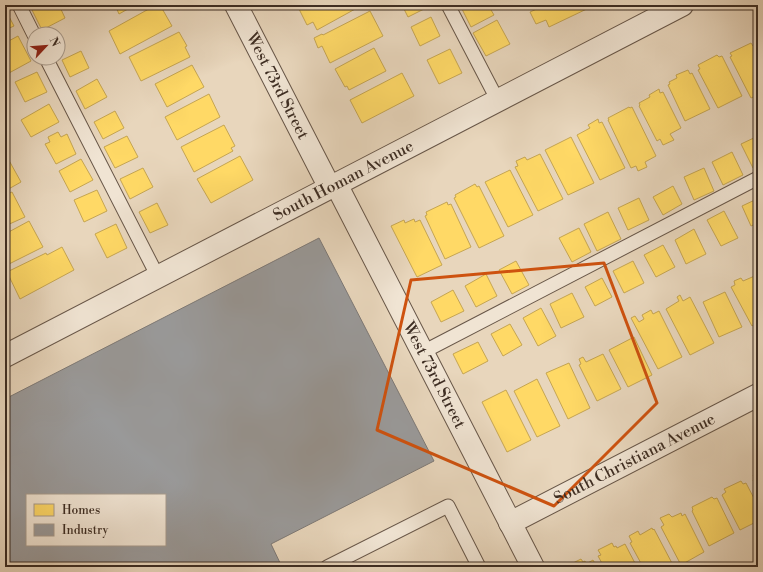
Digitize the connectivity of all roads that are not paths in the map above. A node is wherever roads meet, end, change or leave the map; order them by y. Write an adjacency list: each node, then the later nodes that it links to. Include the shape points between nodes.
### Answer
1 (19, 5): 5 (lane)
2 (236, 5): 9 (street, West 73rd Street)
3 (448, 5): 7 (lane)
4 (670, 8): 7 (street, South Homan Avenue)
5 (30, 26)
6 (50, 66): 10 (lane)
7 (498, 101): 9 (street, South Homan Avenue)
8 (758, 178): 11 (lane)
9 (333, 186): 10 (street, South Homan Avenue); 11 (street, West 73rd Street)
10 (158, 277): 12 (street, South Homan Avenue)
11 (423, 352): 14 (street, West 73rd Street)
12 (5, 356)
13 (758, 395): 14 (street, South Christiana Avenue)
14 (510, 523): 17 (street, West 73rd Street)
15 (327, 567): 16 (lane, via 448,506)
16 (479, 567)
17 (533, 567)

